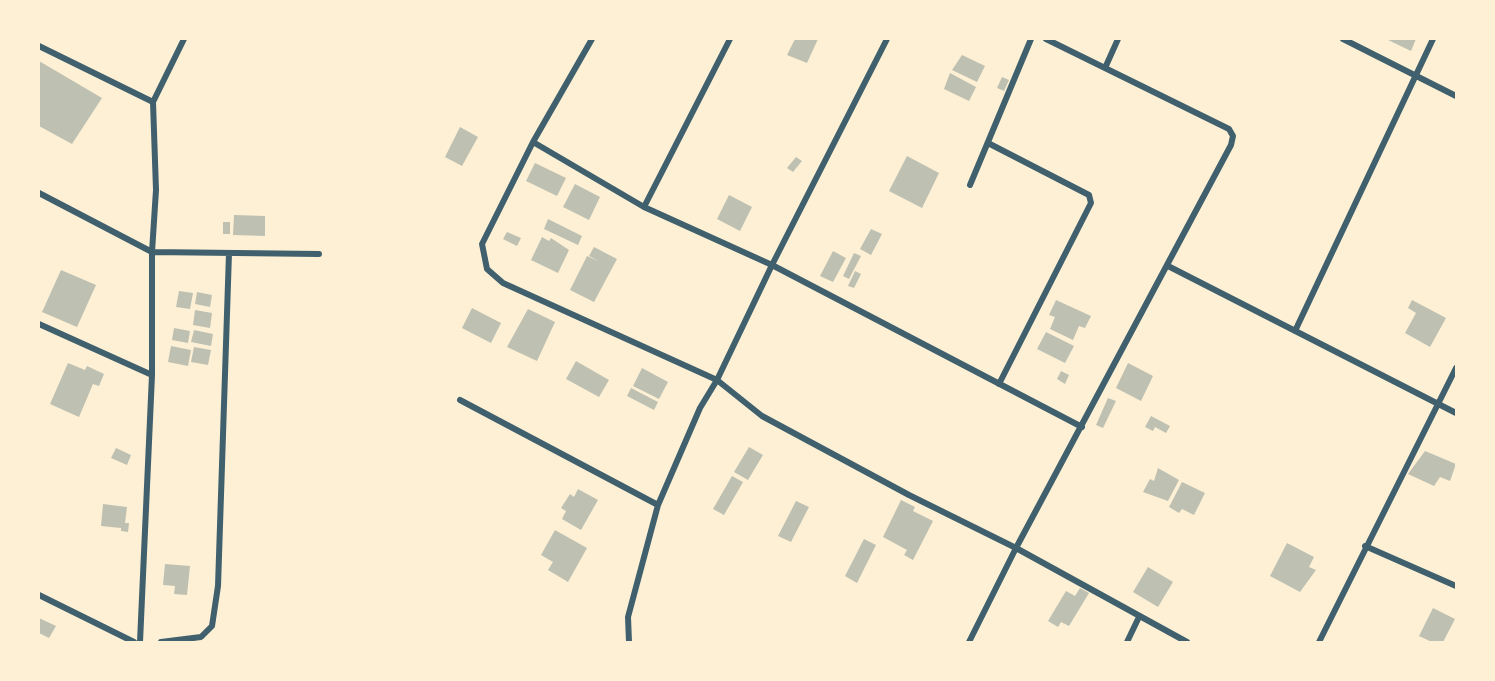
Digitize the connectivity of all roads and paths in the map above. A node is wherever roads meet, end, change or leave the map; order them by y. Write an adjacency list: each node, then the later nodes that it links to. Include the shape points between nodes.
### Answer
1 (184, 39): 14 (street)
2 (592, 39): 15 (street)
3 (730, 39): 19 (street)
4 (887, 39): 23 (street)
5 (1031, 39): 16 (street)
6 (1046, 39): 11 (street)
7 (1118, 39): 11 (street)
8 (1343, 39): 12 (street)
9 (1433, 39): 12 (street)
10 (39, 46): 14 (street)
11 (1105, 68): 24 (street, via 1229,129 1233,136)
12 (1415, 75): 13 (street); 26 (street)
13 (1456, 96)
14 (153, 102): 20 (street, via 156,190)
15 (533, 142): 19 (street); 29 (street, via 482,244 487,269 503,283)
16 (988, 143): 17 (street); 30 (street, via 1089,195 1091,203)
17 (970, 185)
18 (39, 193): 20 (street)
19 (644, 207): 23 (street)
20 (152, 252): 21 (street); 28 (street)
21 (229, 253): 22 (street); 43 (street, via 218,586 212,626 201,637)
22 (319, 254)
23 (772, 265): 29 (street); 30 (street)
24 (1168, 266): 26 (street); 34 (street)
25 (39, 324): 28 (street)
26 (1295, 331): 32 (street)
27 (1456, 368): 32 (street)
28 (152, 375): 42 (street)
29 (717, 380): 35 (street, via 700,408); 37 (street, via 762,416)
30 (999, 384): 34 (street)
31 (460, 400): 35 (street)
32 (1437, 405): 33 (street); 36 (street)
33 (1456, 413)
34 (1082, 427): 37 (street)
35 (658, 505): 44 (street, via 628,617)
36 (1365, 546): 38 (street); 48 (street)
37 (1016, 548): 40 (street); 45 (street)
38 (1456, 586)
39 (39, 595): 41 (street)
40 (1138, 617): 46 (street); 47 (street)
41 (134, 642)
42 (140, 642)
43 (161, 642)
44 (629, 642)
45 (969, 642)
46 (1126, 642)
47 (1187, 642)
48 (1319, 642)

